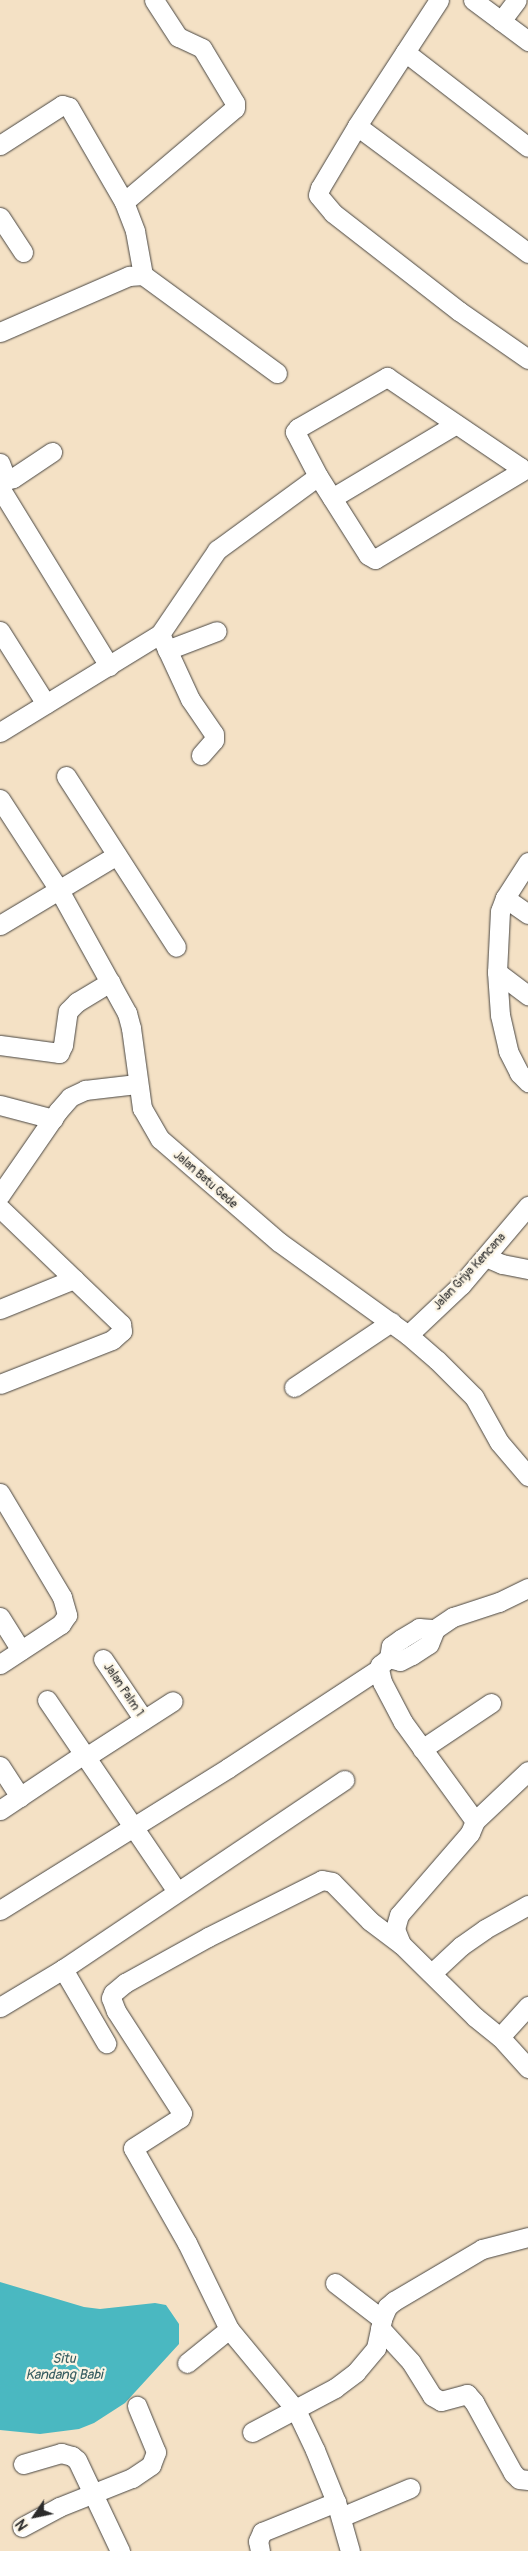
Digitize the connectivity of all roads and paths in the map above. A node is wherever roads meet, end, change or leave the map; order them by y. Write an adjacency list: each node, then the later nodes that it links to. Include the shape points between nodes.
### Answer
1 (154, 0): 11 (street, via 178,37 202,48 235,108)
2 (439, 0): 7 (street)
3 (473, 0): 5 (street)
4 (517, 0): 5 (street)
5 (500, 21): 6 (street)
6 (528, 41)
7 (405, 52): 8 (street); 10 (street)
8 (358, 126): 14 (street); 17 (street, via 320,188 318,195 325,205 459,311)
9 (0, 145): 11 (street, via 66,105)
10 (528, 147)
11 (124, 202): 15 (street, via 135,231)
12 (0, 218): 13 (street)
13 (23, 252)
14 (528, 253)
15 (144, 275): 16 (street, via 129,276); 18 (street)
16 (0, 332)
17 (528, 359)
18 (277, 373)
19 (456, 424): 21 (street, via 520,467); 22 (street, via 390,378 384,378 298,428 296,435); 24 (street)
20 (52, 452): 23 (street, via 13,478)
21 (524, 475): 24 (street, via 375,559 368,555)
22 (318, 476): 24 (street); 27 (street, via 217,550)
23 (1, 479): 28 (street)
24 (332, 498)
25 (0, 631): 29 (street)
26 (217, 631): 27 (street)
27 (163, 642): 28 (street); 31 (street, via 190,699 215,737)
28 (109, 666): 29 (street)
29 (46, 704): 30 (street)
30 (0, 732)
31 (201, 755)
32 (66, 776): 34 (street)
33 (0, 799): 36 (street, Jalan Batu Gede)
34 (117, 855): 36 (street); 40 (street)
35 (528, 862): 37 (street)
36 (59, 890): 39 (street); 42 (street, Jalan Batu Gede)
37 (505, 898): 38 (street); 41 (street, via 498,927)
38 (528, 914)
39 (0, 925)
40 (176, 947)
41 (497, 972): 43 (street); 45 (street, via 500,1015 508,1051 519,1073)
42 (110, 982): 44 (street, via 68,1011 59,1053); 46 (street, Jalan Batu Gede, via 132,1028)
43 (528, 995)
44 (0, 1045)
45 (528, 1082)
46 (137, 1084): 48 (street, via 76,1093); 57 (street, Jalan Batu Gede, via 145,1117 170,1150 280,1242)
47 (0, 1105): 48 (street)
48 (53, 1118): 49 (street)
49 (0, 1195)
50 (528, 1206): 53 (street, Jalan Griya Kencana)
51 (0, 1208): 52 (street)
52 (7, 1224): 55 (street)
53 (486, 1257): 54 (street); 58 (street, Jalan Griya Kencana)
54 (528, 1269)
55 (74, 1279): 56 (street); 59 (street, via 120,1324 120,1334)
56 (0, 1309)
57 (391, 1322): 58 (street, Jalan Batu Gede); 60 (street)
58 (408, 1335): 61 (street, Jalan Batu Gede, via 468,1390 499,1442)
59 (0, 1384)
60 (294, 1387)
61 (528, 1476)
62 (0, 1494): 65 (street, via 66,1608 67,1615 61,1624)
63 (528, 1588): 68 (street, via 499,1602 453,1617 435,1629 419,1628 391,1646)
64 (0, 1617): 65 (street)
65 (21, 1650): 67 (street)
66 (103, 1659): 72 (street, Jalan Palm 1)
67 (0, 1664)
68 (384, 1664): 73 (street, via 382,1682 388,1696); 81 (street)
69 (47, 1700): 74 (street)
70 (173, 1701): 72 (street)
71 (491, 1703): 73 (street)
72 (144, 1720): 74 (street)
73 (422, 1749): 80 (street)
74 (85, 1756): 78 (street); 81 (street)
75 (0, 1766): 78 (street)
76 (528, 1771): 80 (street)
77 (344, 1780): 82 (street)
78 (20, 1796): 79 (street)
79 (0, 1810)
80 (475, 1821): 85 (street, via 470,1833 399,1915 395,1929)
81 (134, 1826): 82 (street); 84 (street)
82 (177, 1891): 86 (street)
83 (528, 1905): 87 (street, via 461,1946)
84 (0, 1910)
85 (400, 1944): 87 (street); 96 (street, via 370,1921 332,1882 322,1880 208,1937 125,1983 113,1993 112,2003 116,2011 182,2113 180,2118 133,2148 187,2243)
86 (64, 1969): 89 (street); 91 (street)
87 (432, 1973): 90 (street, via 475,2017)
88 (528, 2006): 90 (street)
89 (0, 2007)
90 (500, 2037): 92 (street)
91 (106, 2043)
92 (528, 2068)
93 (528, 2237): 95 (street, via 482,2249 457,2262 394,2301 387,2307)
94 (335, 2283): 95 (street)
95 (381, 2323): 99 (street, via 376,2348 356,2372); 102 (street, via 432,2396 441,2401 467,2394 513,2473 519,2479)
96 (229, 2329): 97 (street); 99 (street)
97 (187, 2363)
98 (137, 2406): 104 (street, via 153,2442 155,2460 144,2472)
99 (296, 2410): 100 (street); 105 (street, via 316,2450)
100 (252, 2432)
101 (23, 2464): 104 (street, via 61,2453 72,2456 77,2460)
102 (528, 2480)
103 (410, 2488): 105 (street)
104 (91, 2493): 106 (street); 107 (street)
105 (339, 2510): 108 (street, via 262,2532 258,2540); 109 (street)
106 (22, 2527)
107 (120, 2551)
108 (260, 2551)
109 (350, 2551)

